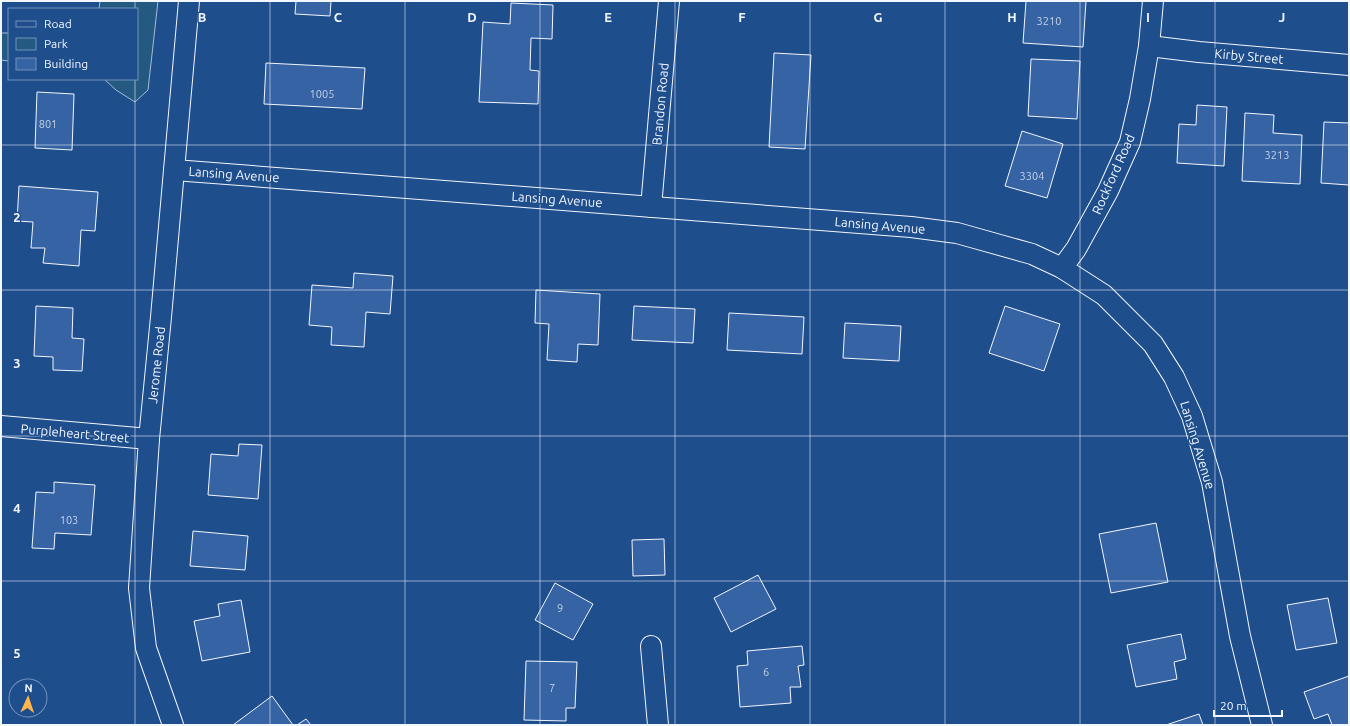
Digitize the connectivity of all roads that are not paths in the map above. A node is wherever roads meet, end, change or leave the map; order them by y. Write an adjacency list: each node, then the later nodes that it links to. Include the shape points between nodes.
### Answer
1 (189, 1): 6 (street, Jerome Road)
2 (669, 1): 7 (street, Brandon Road)
3 (1153, 1): 4 (street, Rockford Road)
4 (1149, 46): 5 (street, Kirby Street); 8 (street, Rockford Road, via 1130,142 1108,191 1076,249)
5 (1349, 65)
6 (174, 170): 7 (street, Lansing Avenue); 10 (street, Jerome Road)
7 (652, 207): 8 (street, Lansing Avenue, via 911,227 957,233 1032,254)
8 (1062, 268): 14 (street, Lansing Avenue, via 1104,296 1153,344 1174,377 1192,416 1212,482 1240,636)
9 (1, 426): 10 (street, Purpleheart Street)
10 (149, 439): 12 (street, Jerome Road, via 139,588 146,648)
11 (651, 646): 13 (street)
12 (173, 725)
13 (658, 725)
14 (1262, 725)

